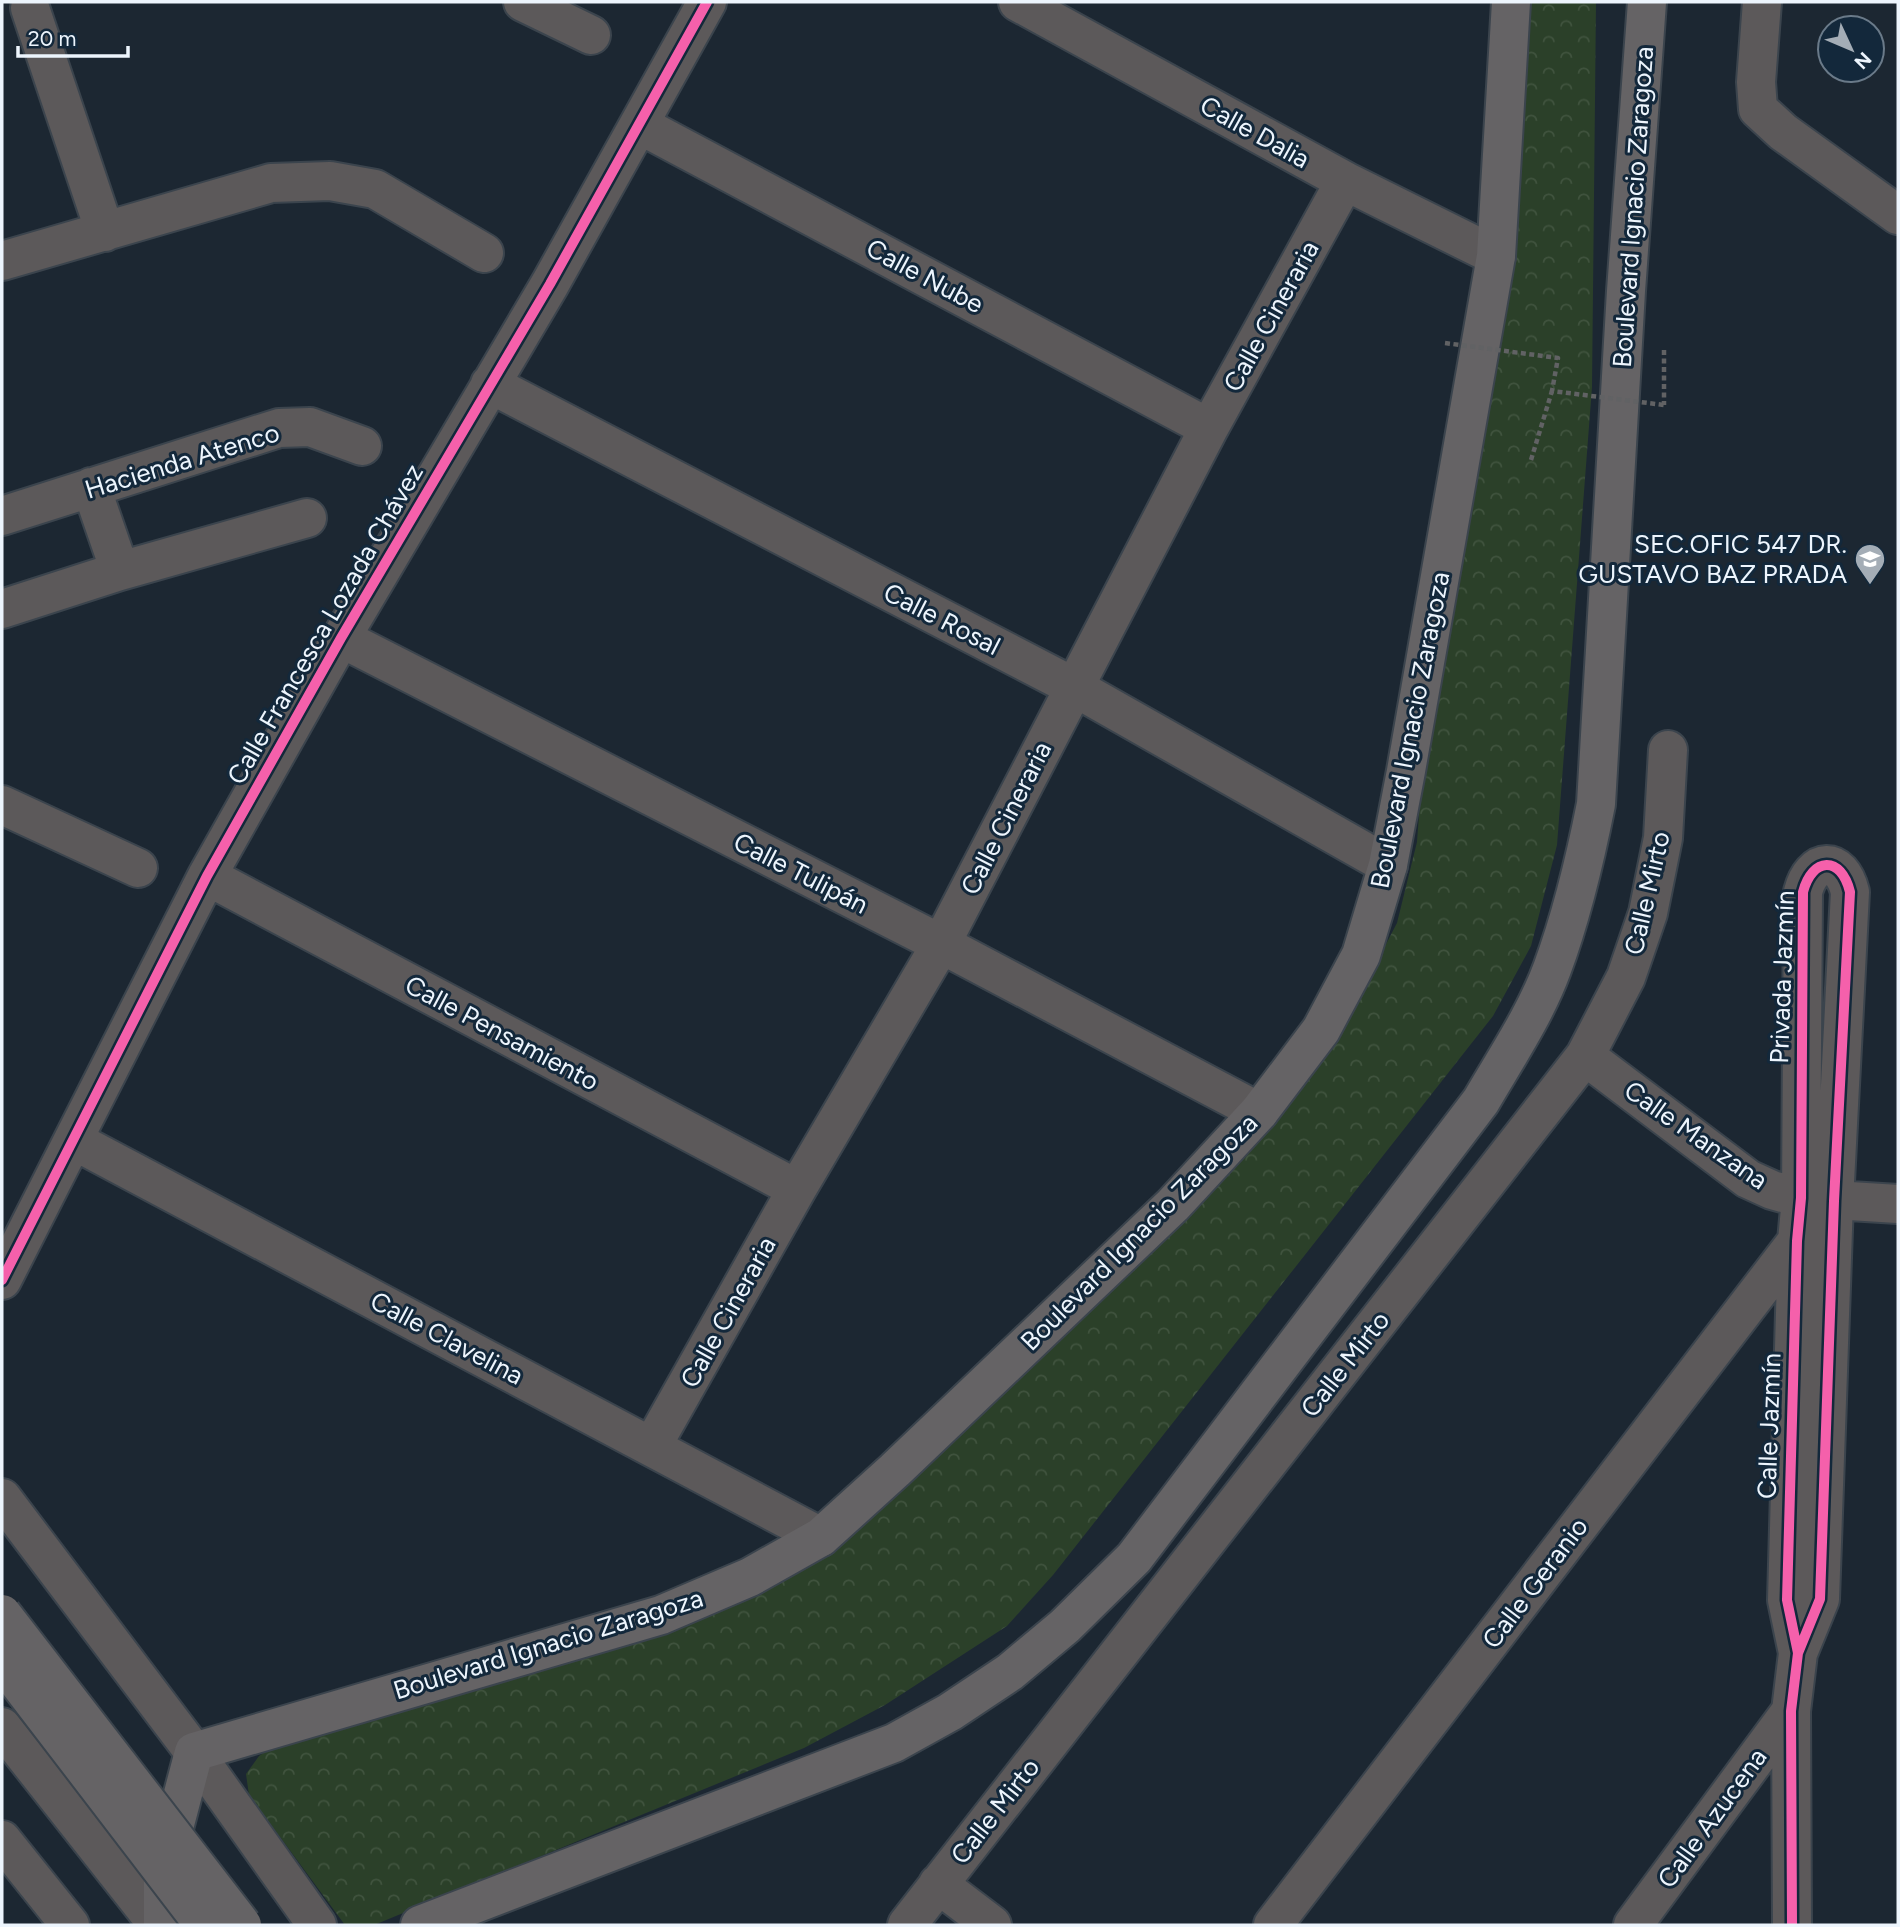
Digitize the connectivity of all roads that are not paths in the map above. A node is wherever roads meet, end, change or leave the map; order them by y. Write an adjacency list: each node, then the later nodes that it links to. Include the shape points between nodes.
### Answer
1 (523, 2): 8 (street)
2 (707, 2): 9 (street, Calle Francesca Lozada Chávez)
3 (1018, 2): 10 (street, Calle Dalia)
4 (1511, 2): 14 (main road, Boulevard Ignacio Zaragoza)
5 (1647, 2): 55 (main road, Boulevard Ignacio Zaragoza, via 1596,804 1581,880 1551,971 1525,1027 1481,1101 1134,1558 1010,1672 894,1743)
6 (1762, 2): 11 (street, via 1758,110)
7 (28, 8): 12 (street)
8 (591, 35)
9 (640, 125): 16 (street, Calle Francesca Lozada Chávez); 17 (street, Calle Nube)
10 (1345, 181): 14 (street, Calle Dalia); 17 (street, Calle Cineraria)
11 (1898, 215)
12 (105, 232): 13 (street, via 271,183 330,181 375,190); 15 (street)
13 (484, 253)
14 (1496, 256): 28 (main road, Boulevard Ignacio Zaragoza)
15 (2, 261)
16 (490, 384): 24 (street, Calle Francesca Lozada Chávez); 25 (street, Calle Rosal)
17 (1209, 428): 25 (street, Calle Cineraria)
18 (362, 446): 19 (street, Hacienda Atenco, via 310,428 279,428)
19 (91, 487): 20 (street, Hacienda Atenco); 22 (street)
20 (2, 516)
21 (307, 518): 22 (street)
22 (120, 570): 23 (street)
23 (2, 609)
24 (341, 638): 30 (street, Calle Francesca Lozada Chávez); 31 (street, Calle Tulipán)
25 (1074, 687): 28 (street, Calle Rosal); 31 (street, Calle Cineraria)
26 (1668, 750): 32 (street, Calle Mirto, via 1663,838 1648,913 1626,977)
27 (2, 805): 29 (street)
28 (1388, 864): 33 (main road, Boulevard Ignacio Zaragoza, via 1361,955 1321,1030)
29 (138, 868)
30 (207, 876): 34 (street, Calle Francesca Lozada Chávez); 35 (street, Calle Pensamiento)
31 (941, 944): 33 (street, Calle Tulipán); 35 (street, Calle Cineraria)
32 (1585, 1056): 36 (street, Calle Manzana, via 1748,1179 1772,1190); 49 (street, Calle Mirto)
33 (1259, 1112): 42 (main road, Boulevard Ignacio Zaragoza, via 1173,1205)
34 (72, 1140): 39 (street, Calle Francesca Lozada Chávez); 40 (street, Calle Clavelina)
35 (797, 1189): 40 (street, Calle Cineraria)
36 (1818, 1200): 36 (street, Privada Jazmín, via 1850,892 1838,868 1829,864 1818,867 1806,880 1803,892); 37 (street, Calle Manzana); 38 (street, Calle Jazmín)
37 (1898, 1204)
38 (1816, 1243): 45 (street, Calle Jazmín, via 1787,1600 1798,1653); 58 (street, Calle Geranio)
39 (5, 1263)
40 (652, 1446): 42 (street, Calle Clavelina)
41 (2, 1498): 47 (street)
42 (821, 1537): 47 (main road, Boulevard Ignacio Zaragoza, via 750,1577 661,1615)
43 (2, 1614): 53 (main road, bridge)
44 (2, 1661): 52 (main road, bridge)
45 (1791, 1711): 59 (street, Calle Azucena); 60 (street, Calle Jazmín)
46 (2, 1727): 51 (street)
47 (194, 1752): 51 (main road, via 163,1881); 54 (street)
48 (2, 1840): 50 (street)
49 (938, 1884): 56 (street, Calle Mirto); 57 (street)
50 (70, 1925)
51 (161, 1925)
52 (204, 1925)
53 (242, 1925)
54 (317, 1925)
55 (420, 1925)
56 (907, 1925)
57 (992, 1925)
58 (1273, 1925)
59 (1633, 1925)
60 (1792, 1925)

